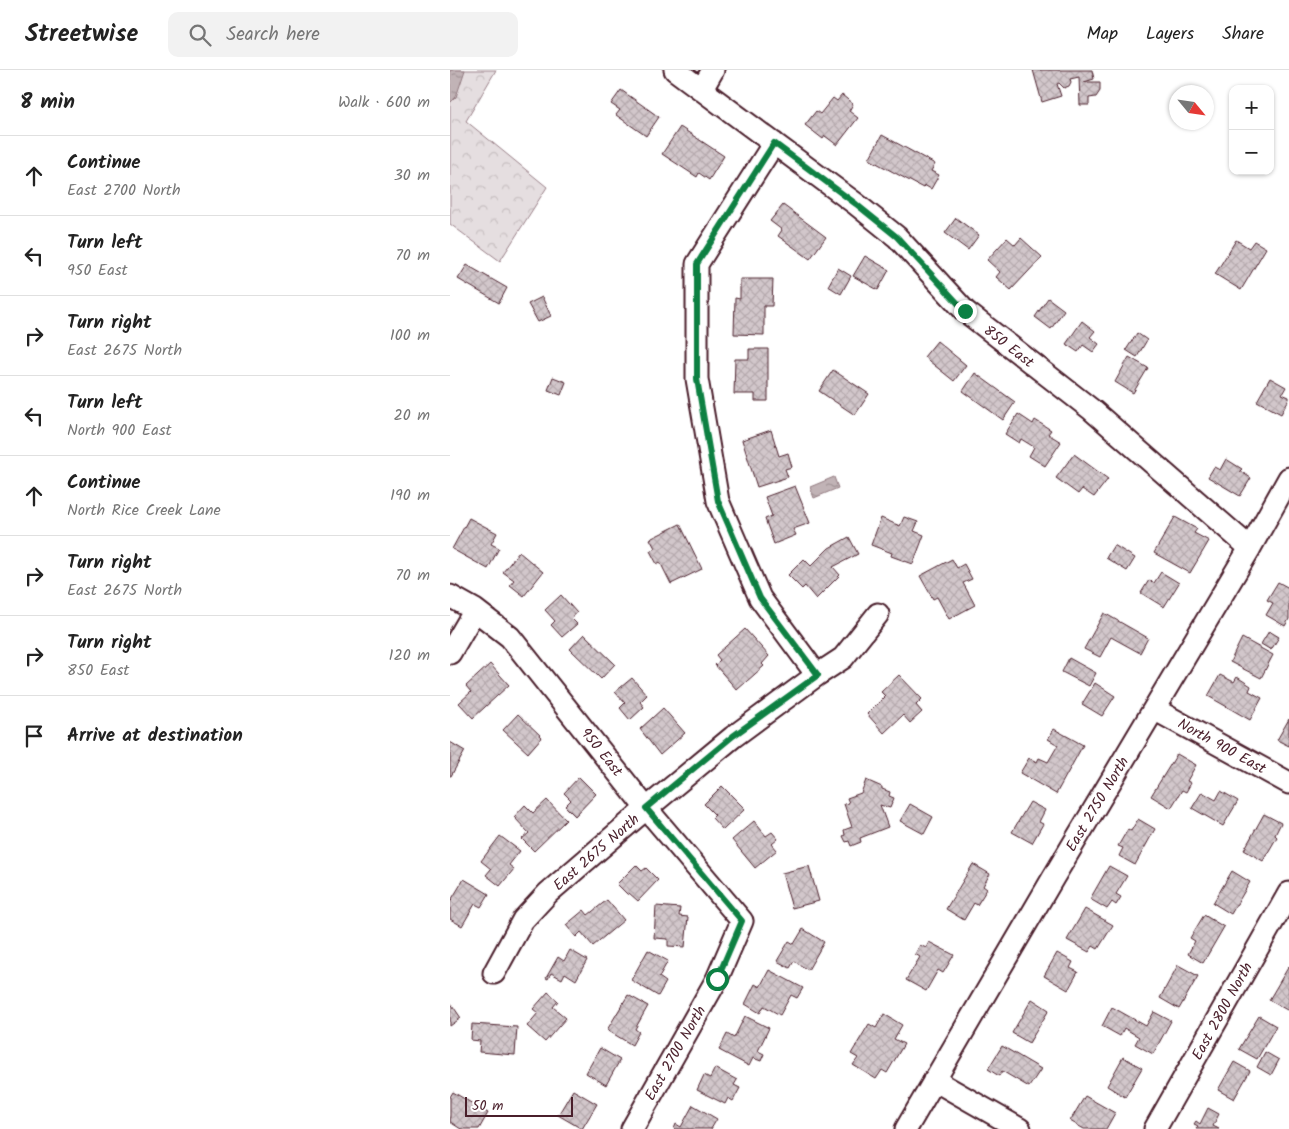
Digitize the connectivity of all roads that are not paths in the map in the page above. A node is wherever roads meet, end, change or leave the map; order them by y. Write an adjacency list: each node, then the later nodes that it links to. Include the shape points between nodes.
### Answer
1 (675, 70): 3 (street, 850 East)
2 (713, 70): 3 (street)
3 (702, 89): 4 (street, 850 East)
4 (774, 143): 6 (street, 850 East, via 897,237 965,311 1092,410); 11 (street, via 697,264 697,379 718,501 760,598)
5 (1289, 478): 6 (street, East 2750 North)
6 (1250, 548): 12 (street, East 2750 North)
7 (450, 596): 8 (street, 950 East)
8 (475, 610): 10 (street); 14 (street, 950 East, via 510,638)
9 (878, 614): 11 (street, East 2675 North, via 843,658)
10 (450, 653)
11 (818, 675): 14 (street, East 2675 North, via 733,736)
12 (1154, 709): 13 (street, North 900 East); 18 (street, East 2750 North)
13 (1289, 783)
14 (646, 808): 16 (street, 950 East); 17 (street, East 2675 North, via 548,893 523,920)
15 (1289, 893): 22 (street, East 2800 North)
16 (742, 921): 19 (street, East 2700 North, via 717,979)
17 (494, 973)
18 (934, 1080): 20 (street, East 2750 North); 21 (street)
19 (632, 1129)
20 (906, 1129)
21 (1020, 1129)
22 (1156, 1129)

